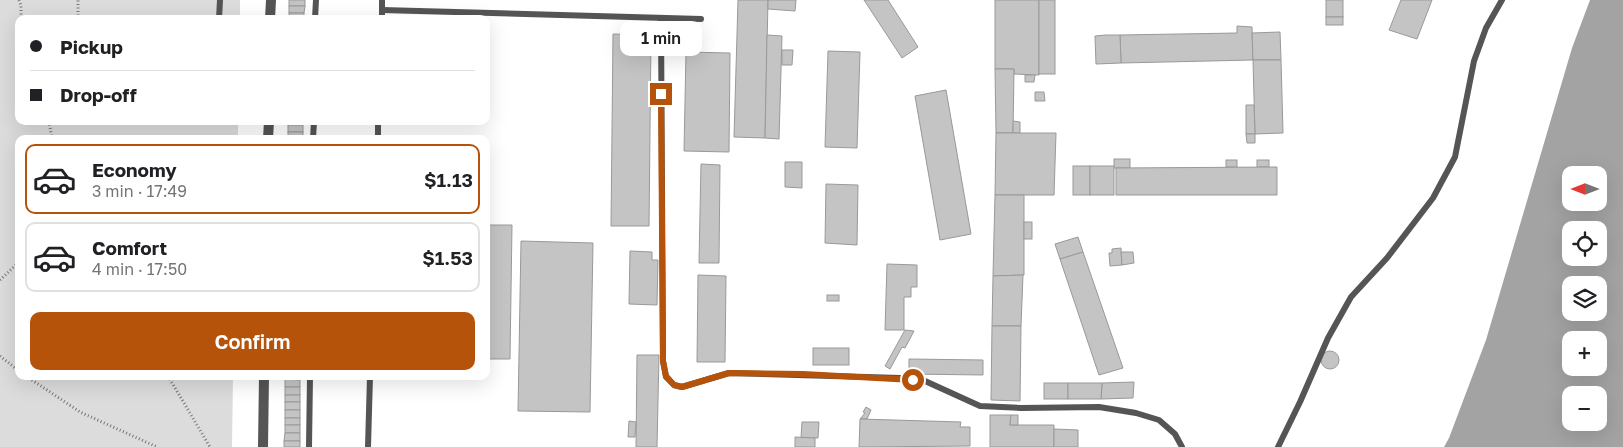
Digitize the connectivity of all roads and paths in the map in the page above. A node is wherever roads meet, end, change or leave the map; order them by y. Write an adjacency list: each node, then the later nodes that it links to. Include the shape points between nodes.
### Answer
1 (19, 0): 9 (path)
2 (78, 0): 10 (path)
3 (220, 0): 11 (lane)
4 (271, 0): 12 (street)
5 (316, 0): 13 (lane)
6 (382, 0): 8 (lane)
7 (1502, 0): 32 (lane, via 1486,28 1474,61 1454,157 1433,198 1351,298 1328,338)
8 (382, 10): 14 (lane); 15 (lane)
9 (21, 15)
10 (78, 15)
11 (219, 15)
12 (270, 15)
13 (315, 15)
14 (382, 15)
15 (661, 18): 16 (lane); 31 (lane, via 663,361 666,376 674,385 682,387 729,373 901,378 925,381 980,406 1099,407 1136,413 1159,420 1175,434)
16 (701, 19)
17 (15, 266): 18 (path)
18 (0, 280)
19 (0, 356): 20 (path)
20 (15, 368)
21 (32, 380): 26 (path, via 80,412)
22 (170, 380): 27 (path)
23 (264, 380): 28 (street)
24 (310, 380): 29 (lane)
25 (370, 380): 30 (lane)
26 (157, 447)
27 (210, 447)
28 (263, 447)
29 (308, 447)
30 (368, 447)
31 (1182, 447)
32 (1278, 447)

